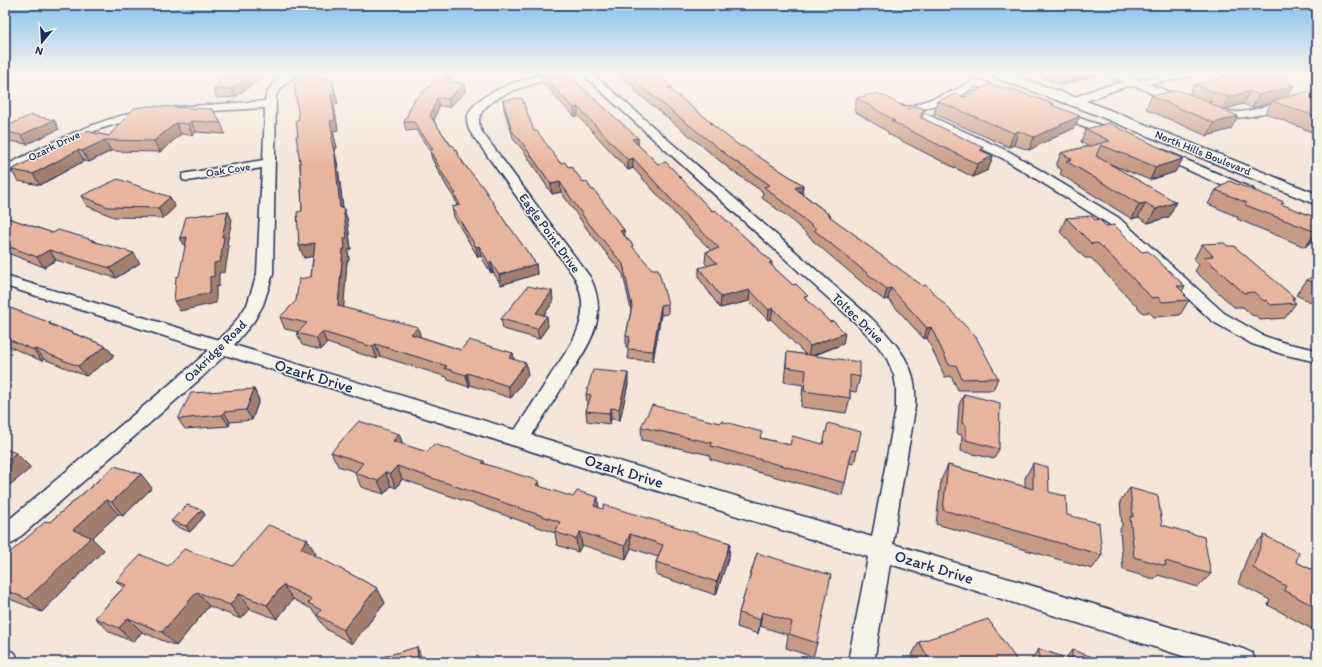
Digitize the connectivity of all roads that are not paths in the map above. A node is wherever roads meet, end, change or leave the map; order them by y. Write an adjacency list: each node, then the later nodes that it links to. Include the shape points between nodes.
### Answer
1 (253, 105): 15 (street, Ozark Drive, via 126,116 96,126)
2 (270, 105): 14 (street, Oakridge Road)
3 (481, 105): 22 (street, Eagle Point Drive, via 473,121 478,136 582,277 591,299 590,321 583,340)
4 (622, 105): 24 (street, Toltec Drive, via 865,322 892,351 904,384 905,409)
5 (898, 105): 11 (street)
6 (925, 105): 11 (street)
7 (1084, 105): 18 (street, North Hills Boulevard)
8 (1194, 105): 9 (street, via 1221,115 1234,116)
9 (1276, 105)
10 (1045, 110): 12 (street)
11 (910, 111): 21 (street, via 1006,155 1114,221 1218,316 1258,340)
12 (1125, 138)
13 (1154, 149): 17 (street)
14 (268, 163): 16 (street, Oak Cove); 20 (street, Oakridge Road, via 265,274 262,291 249,317)
15 (5, 170)
16 (188, 176)
17 (1259, 198)
18 (1317, 200)
19 (5, 281): 20 (street, Ozark Drive)
20 (222, 348): 22 (street, Ozark Drive); 23 (street, Oakridge Road)
21 (1317, 356)
22 (519, 439): 24 (street, Ozark Drive)
23 (5, 536)
24 (881, 551): 25 (street, Toltec Drive); 26 (street, Ozark Drive)
25 (861, 662)
26 (1243, 662)

